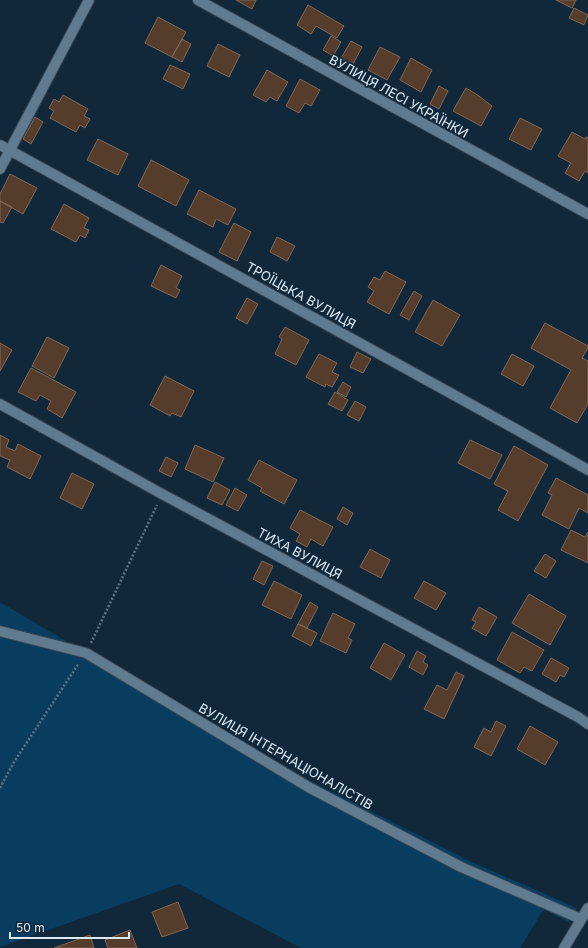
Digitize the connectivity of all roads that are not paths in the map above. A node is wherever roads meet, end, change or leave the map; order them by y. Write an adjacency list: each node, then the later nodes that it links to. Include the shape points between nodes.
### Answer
1 (89, 0): 4 (street)
2 (198, 0): 6 (street, ВУЛИЦЯ ЛЕСІ УКРАЇНКИ)
3 (0, 145): 4 (street, ТРОЇЦЬКА ВУЛИЦЯ)
4 (10, 150): 5 (street); 8 (street, ТРОЇЦЬКА ВУЛИЦЯ)
5 (0, 168)
6 (588, 214)
7 (0, 404): 10 (street, ТИХА ВУЛИЦЯ)
8 (588, 470)
9 (0, 631): 12 (street, ВУЛИЦЯ ІНТЕРНАЦІОНАЛІСТІВ, via 86,653 310,788 461,867)
10 (588, 724)
11 (588, 908): 12 (street)
12 (581, 919): 13 (street)
13 (564, 948)

